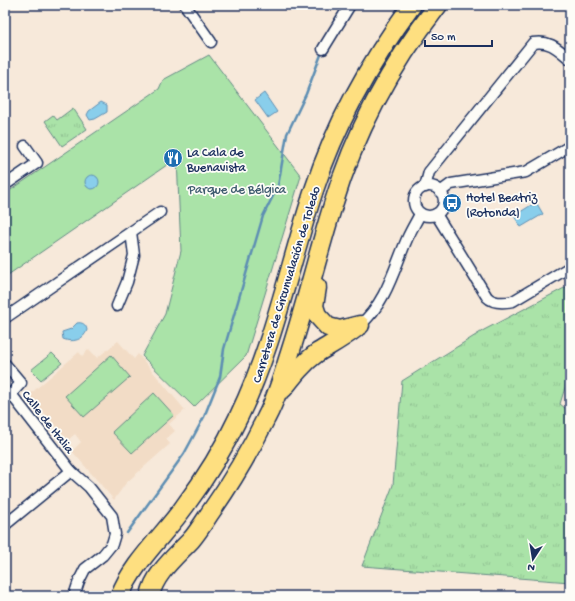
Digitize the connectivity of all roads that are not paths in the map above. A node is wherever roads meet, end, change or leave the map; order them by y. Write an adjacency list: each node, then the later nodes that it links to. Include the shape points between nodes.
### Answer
1 (185, 5): 5 (street)
2 (350, 5): 6 (street)
3 (412, 5): 28 (highway, Carretera de Circunvalación de Toledo, via 375,58 331,145 314,190 259,371 239,416 201,483 128,576)
4 (438, 5): 16 (highway, Carretera de Circunvalación de Toledo, via 408,46 375,102 344,171)
5 (211, 42)
6 (323, 49)
7 (570, 59): 11 (street, via 554,45 542,41 534,43 429,172)
8 (25, 146): 10 (street, via 37,163)
9 (570, 146): 12 (street, via 526,172 451,184)
10 (5, 185)
11 (425, 187): 12 (street, via 433,187); 14 (street, via 415,196 414,206)
12 (440, 192): 15 (street, via 444,201)
13 (160, 212): 17 (street)
14 (420, 214): 15 (street); 21 (street, via 385,292 374,311)
15 (436, 214): 18 (street, via 484,293 494,302 514,301)
16 (326, 230): 21 (highway, via 324,259 314,306 317,315 334,329); 24 (highway, Carretera de Circunvalación de Toledo)
17 (130, 232): 19 (street, via 134,255 128,282); 20 (street)
18 (570, 267)
19 (117, 306)
20 (5, 318)
21 (360, 325): 24 (highway, via 301,366)
22 (5, 364): 23 (street, via 21,383)
23 (8, 396): 25 (street, Calle de Italia)
24 (275, 399): 29 (highway, Carretera de Circunvalación de Toledo, via 229,484 192,538 156,579)
25 (71, 471): 26 (street); 27 (street, Calle de Italia, via 89,487 109,511 115,534 108,549 81,575)
26 (5, 525)
27 (74, 596)
28 (120, 596)
29 (150, 596)

